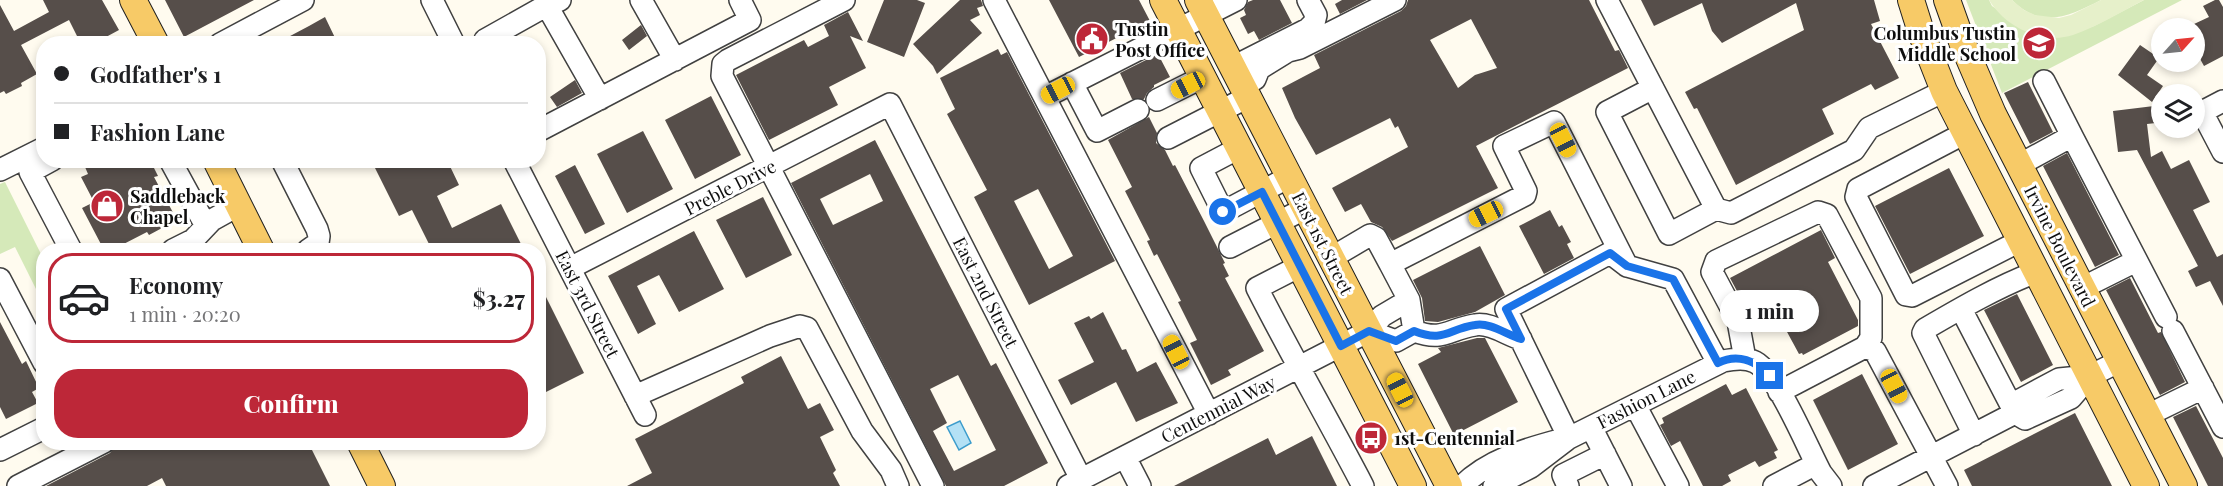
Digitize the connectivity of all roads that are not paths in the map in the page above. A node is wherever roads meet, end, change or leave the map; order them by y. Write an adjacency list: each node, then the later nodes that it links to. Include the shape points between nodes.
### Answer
1 (133, 0): 16 (main road)
2 (303, 0): 17 (street)
3 (432, 0): 18 (street)
4 (641, 0): 20 (street)
5 (740, 0): 20 (street, via 750,20)
6 (844, 0): 47 (street, via 723,64 722,76)
7 (994, 0): 27 (street)
8 (1236, 0): 15 (street)
9 (1308, 0): 23 (street, via 1316,15 1314,23)
10 (1395, 0): 23 (street, via 1300,48 1293,59 1265,77)
11 (1607, 0): 25 (street)
12 (1911, 0): 26 (main road, Irvine Boulevard)
13 (1947, 0): 41 (main road, Irvine Boulevard, via 1962,42)
14 (554, 3): 19 (street); 28 (street)
15 (1184, 9): 21 (main road, East 1st Street); 23 (main road, East 1st Street); 24 (street)
16 (152, 36)
17 (240, 36)
18 (450, 36)
19 (494, 36)
20 (675, 60): 28 (street)
21 (1203, 77): 29 (street); 32 (main road, East 1st Street)
22 (2044, 81): 35 (street)
23 (1245, 82): 32 (street); 49 (main road, East 1st Street)
24 (1072, 83): 27 (street); 33 (street, via 1097,131)
25 (1653, 88): 53 (street); 53 (street, via 1607,112 1669,234)
26 (1944, 91): 37 (main road, Irvine Boulevard); 53 (street, via 1869,128 1854,150 1731,213)
27 (1045, 98): 88 (street)
28 (600, 99): 34 (street)
29 (1157, 100)
30 (2223, 102): 40 (street, via 2202,112)
31 (890, 104): 47 (street, Preble Drive); 103 (street, East 2nd Street)
32 (1218, 106): 36 (street); 38 (main road, East 1st Street)
33 (1138, 110)
34 (546, 127)
35 (2072, 136): 41 (street); 63 (street)
36 (1168, 138)
37 (1968, 139): 41 (main road, via 1989,150 1997,165 2008,170); 56 (main road, Irvine Boulevard); 56 (street, via 1858,189 1856,197 1906,295 1912,296)
38 (1239, 148): 50 (main road, East 1st Street); 50 (street, via 1201,168 1223,212)
39 (36, 151): 48 (street)
40 (2223, 152)
41 (2019, 165): 70 (main road, Irvine Boulevard)
42 (37, 168): 57 (street, via 30,172)
43 (174, 168): 55 (street)
44 (220, 168): 51 (main road)
45 (286, 168): 60 (street, via 317,229)
46 (518, 168): 67 (street, East 3rd Street)
47 (769, 168): 67 (street, Preble Drive); 108 (street)
48 (0, 170)
49 (1289, 177): 50 (street); 52 (main road, East 1st Street)
50 (1262, 192): 54 (main road, East 1st Street)
51 (239, 205): 55 (street); 59 (main road)
52 (1306, 208): 54 (street); 62 (main road, East 1st Street)
53 (1716, 209)
54 (1278, 223): 61 (street); 65 (main road, East 1st Street)
55 (206, 226): 58 (street)
56 (2020, 241): 68 (main road, Irvine Boulevard); 70 (main road, via 2040,240)
57 (66, 243)
58 (187, 243)
59 (258, 243)
60 (318, 243)
61 (1230, 247)
62 (1331, 258): 64 (street, via 1370,235 1376,238); 73 (main road, East 1st Street)
63 (2136, 261): 70 (street); 84 (street)
64 (1390, 264): 66 (street, via 1525,195 1504,146 1554,122); 71 (street)
65 (1300, 266): 76 (main road, East 1st Street); 82 (street, via 1257,288)
66 (1627, 266): 75 (street, via 1610,253 1506,309); 81 (street, via 1673,279)
67 (570, 268): 101 (street, East 3rd Street, via 640,405 688,373 800,326 807,328 862,431)
68 (2036, 272): 72 (street); 83 (main road, Irvine Boulevard)
69 (0, 279): 78 (street)
70 (2082, 288): 80 (main road, Irvine Boulevard)
71 (1409, 300): 73 (street, Centennial Way, via 1382,316); 74 (street)
72 (1961, 309): 87 (street); 93 (street, via 1923,333)
73 (1369, 331): 74 (street, via 1396,341); 76 (street, Centennial Way); 112 (main road, East 1st Street)
74 (1414, 331): 75 (street, via 1440,336 1476,324)
75 (1521, 339): 94 (street)
76 (1341, 346): 82 (street, Centennial Way); 111 (main road, East 1st Street)
77 (1865, 347): 79 (street, via 1871,338 1871,298 1827,215 1818,212 1716,261 1712,272 1738,321); 85 (street); 100 (street, via 1875,351)
78 (36, 348)
79 (1745, 359): 81 (street, Fashion Lane); 85 (street, via 1763,368)
80 (2120, 361): 83 (street); 89 (main road, Irvine Boulevard)
81 (1718, 363): 86 (street, Fashion Lane)
82 (1297, 368): 88 (street, Centennial Way); 110 (street)
83 (2090, 376): 87 (street, via 2071,398 2025,419); 122 (main road, Irvine Boulevard)
84 (2203, 388): 89 (street); 91 (street)
85 (1779, 392): 102 (street)
86 (1635, 405): 90 (street, Fashion Lane); 117 (street)
87 (2015, 413): 93 (street)
88 (1209, 414): 99 (street, Centennial Way)
89 (2148, 416): 123 (main road, Irvine Boulevard)
90 (1591, 427): 94 (street, Fashion Lane); 98 (street)
91 (2223, 427)
92 (36, 432): 95 (street)
93 (1974, 435): 100 (street)
94 (1569, 438): 113 (street, Fashion Lane, via 1522,450); 114 (street, Fashion Lane, via 1531,467)
95 (0, 450)
96 (88, 450): 104 (street)
97 (364, 450): 105 (main road)
98 (1605, 454): 115 (street, via 1563,476); 116 (street)
99 (1125, 457): 103 (street, Centennial Way); 109 (street)
100 (1932, 457): 120 (street); 121 (street)
101 (884, 461): 106 (street); 107 (street)
102 (1816, 464): 118 (street); 119 (street)
103 (1074, 483)
104 (18, 486)
105 (382, 486)
106 (891, 486)
107 (898, 486)
108 (933, 486)
109 (1140, 486)
110 (1363, 486)
111 (1413, 486)
112 (1449, 486)
113 (1462, 486)
114 (1494, 486)
115 (1568, 486)
116 (1621, 486)
117 (1678, 486)
118 (1774, 486)
119 (1831, 486)
120 (1875, 486)
121 (1947, 486)
122 (2146, 486)
123 (2184, 486)

